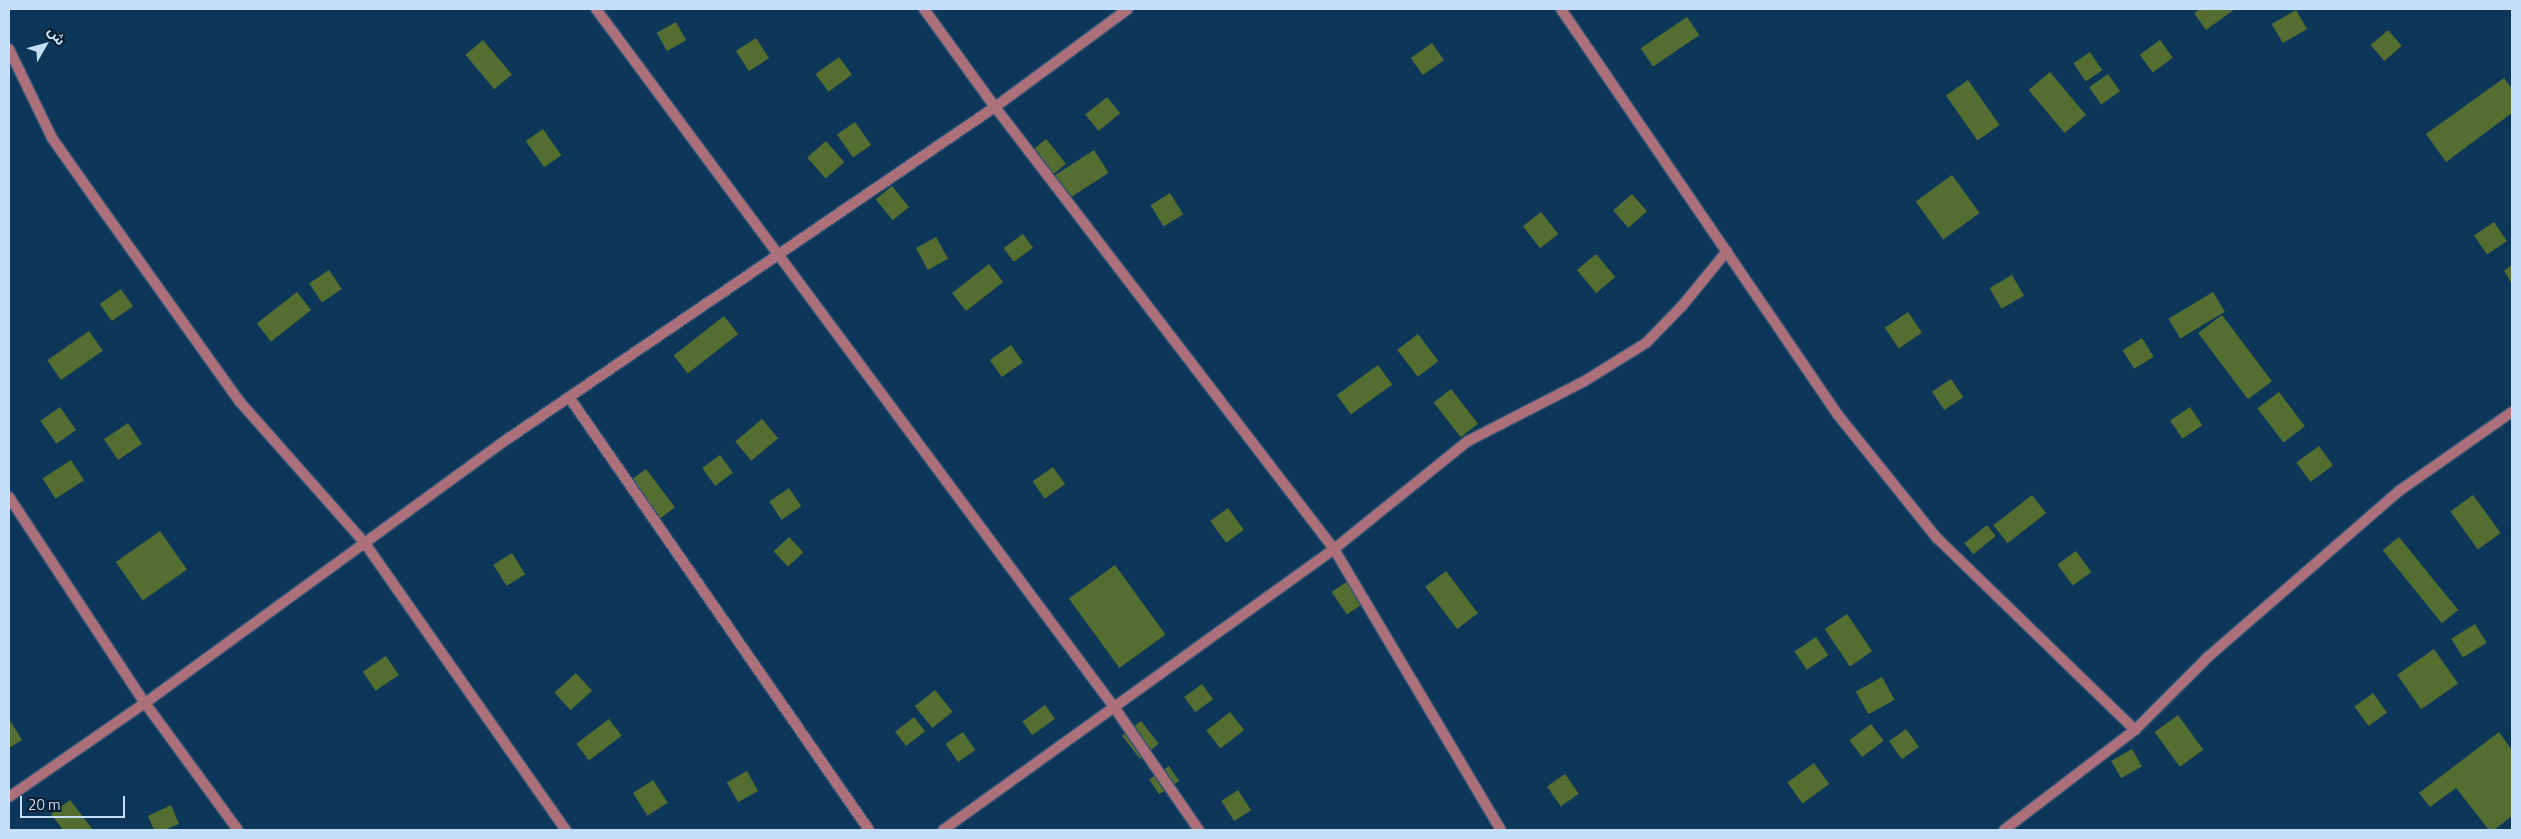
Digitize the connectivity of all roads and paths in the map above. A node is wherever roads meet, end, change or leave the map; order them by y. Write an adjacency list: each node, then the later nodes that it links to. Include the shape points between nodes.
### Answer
1 (596, 9): 8 (street)
2 (924, 9): 6 (street)
3 (1128, 9): 6 (street)
4 (1561, 9): 7 (street)
5 (9, 49): 12 (street, via 52,138 229,386)
6 (995, 107): 8 (street); 13 (street)
7 (1727, 251): 13 (street, via 1682,306 1646,343 1583,382 1468,441); 16 (street, via 1838,415 1937,538)
8 (777, 255): 9 (street); 15 (street)
9 (569, 397): 12 (street); 20 (street)
10 (2512, 412): 16 (street, via 2400,491 2208,657)
11 (9, 497): 14 (street)
12 (364, 542): 14 (street); 19 (street)
13 (1334, 549): 15 (street); 23 (street)
14 (145, 703): 17 (street); 18 (street)
15 (1114, 707): 21 (street); 22 (street)
16 (2135, 730): 24 (street)
17 (9, 797)
18 (238, 830)
19 (566, 830)
20 (869, 830)
21 (943, 830)
22 (1199, 830)
23 (1501, 830)
24 (2004, 830)

